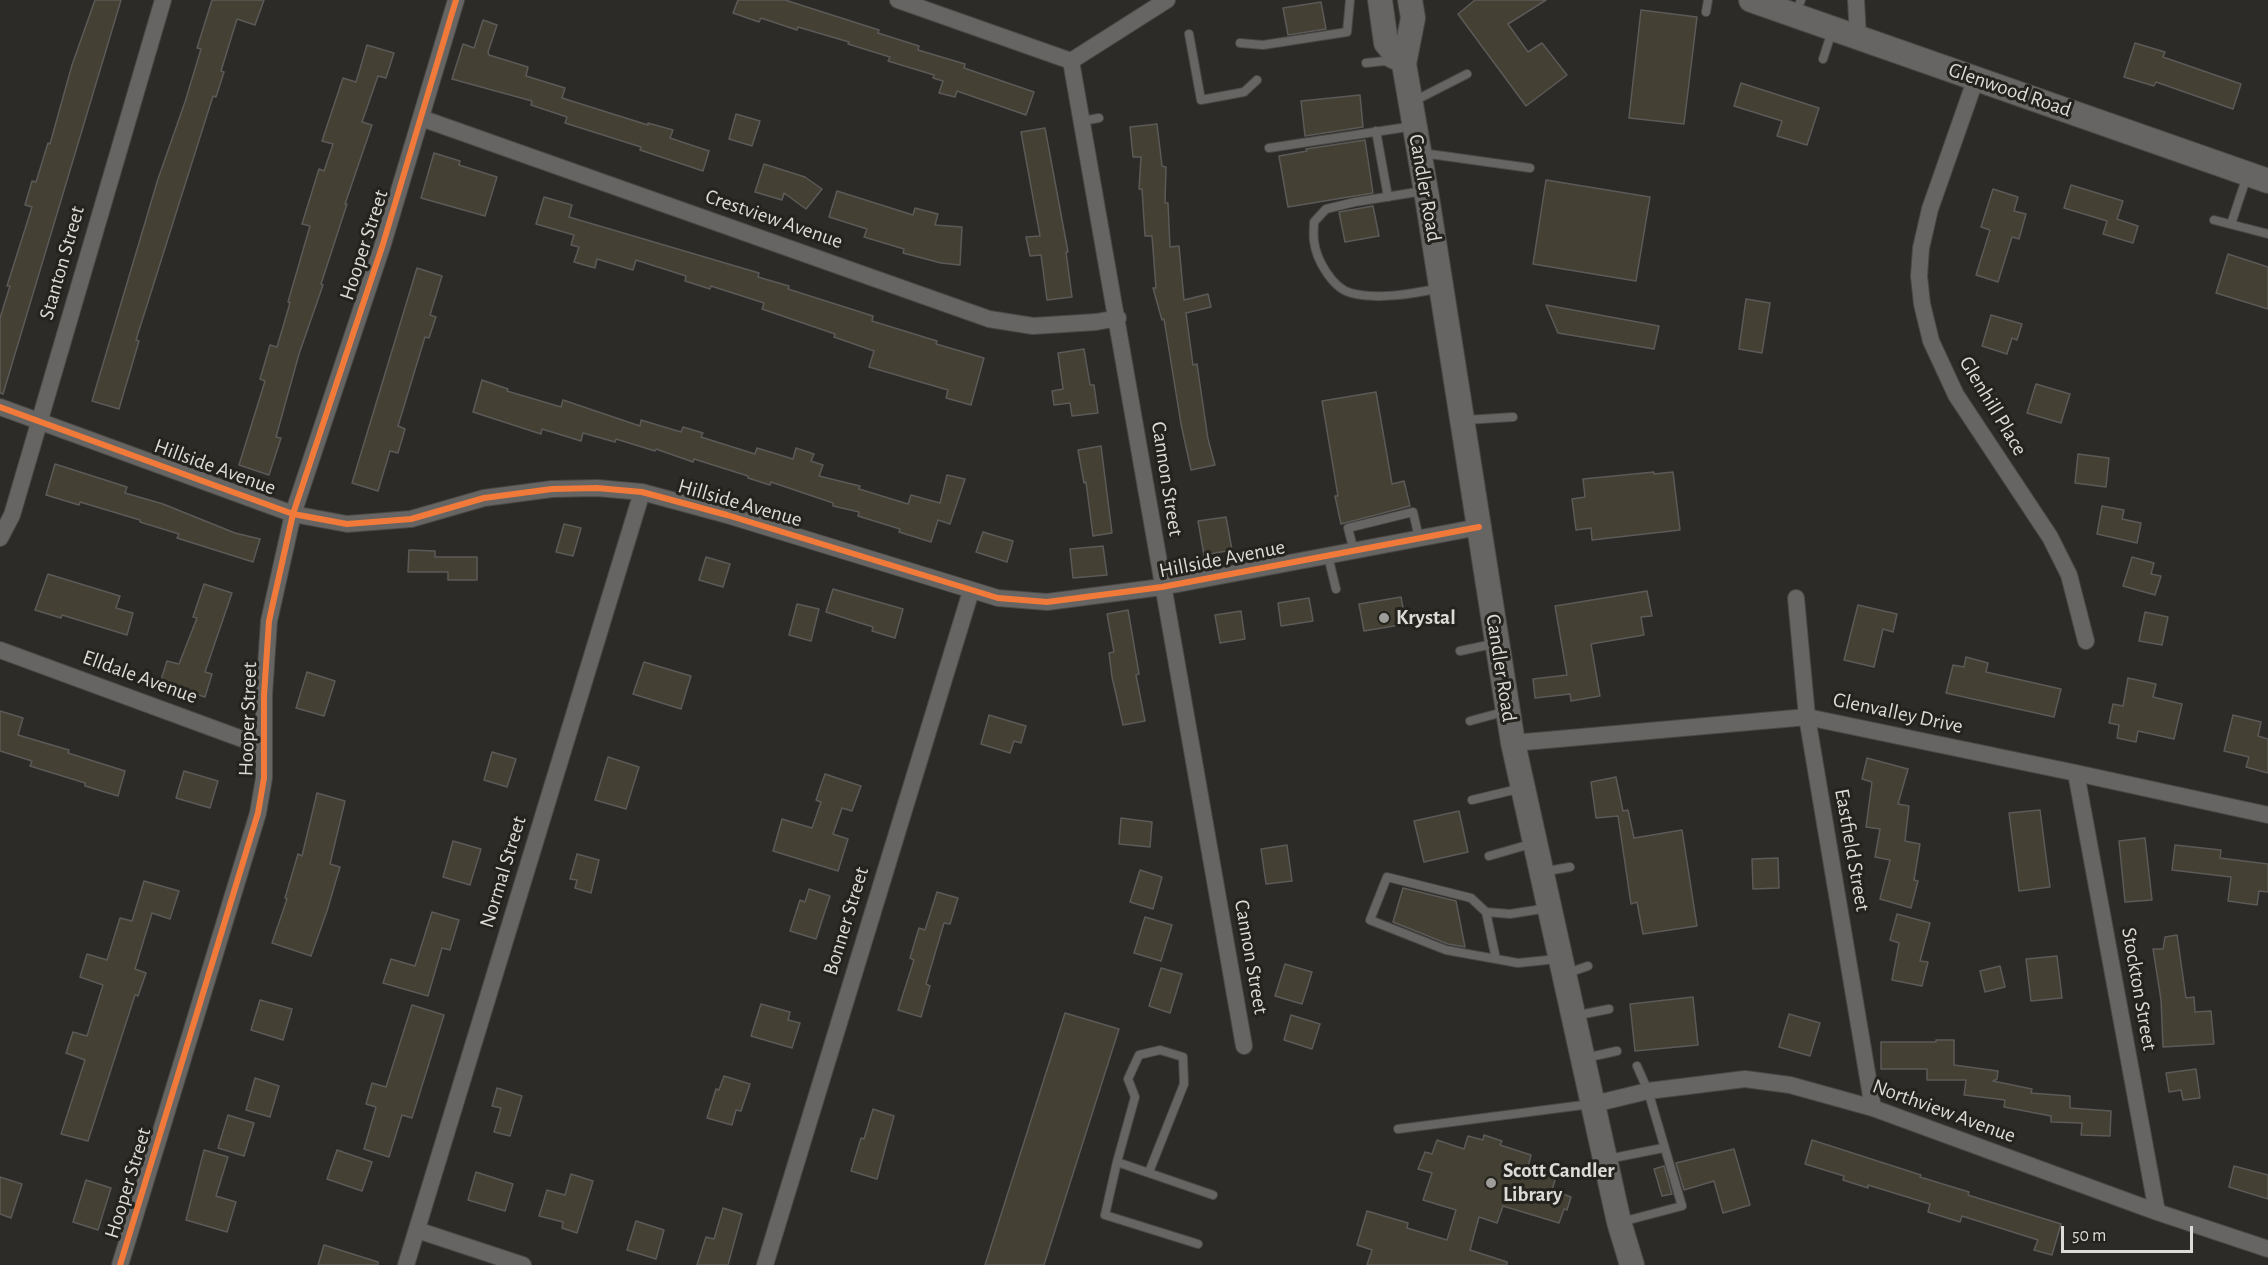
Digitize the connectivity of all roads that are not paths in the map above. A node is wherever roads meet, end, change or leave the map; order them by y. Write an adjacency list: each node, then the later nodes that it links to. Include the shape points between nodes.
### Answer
1 (163, 0): 42 (street, Stanton Street)
2 (456, 0): 25 (street, Hooper Street)
3 (898, 0): 18 (street)
4 (1167, 0): 18 (street)
5 (1350, 0): 16 (lane, via 1347,33 1263,45)
6 (1380, 0): 20 (main road, Candler Road, via 1386,43)
7 (1410, 0): 20 (main road, Candler Road, via 1413,18)
8 (1708, 0): 12 (lane)
9 (1751, 0): 11 (main road, Glenwood Road)
10 (1856, 0): 15 (street)
11 (1798, 8): 13 (main road, Glenwood Road)
12 (1707, 12)
13 (1833, 28): 15 (main road, Glenwood Road); 17 (lane)
14 (1189, 34): 23 (lane, via 1201,100 1244,92)
15 (1858, 36): 22 (main road, Glenwood Road)
16 (1240, 43)
17 (1823, 59)
18 (1071, 61): 27 (street, Cannon Street)
19 (1366, 63): 20 (lane, via 1385,61)
20 (1405, 68): 24 (main road, Candler Road)
21 (1467, 74): 24 (lane)
22 (1976, 78): 32 (main road, Glenwood Road); 55 (street, Glenhill Place, via 1930,209 1921,248 1922,304 1931,341 1956,396 2050,537 2069,575)
23 (1257, 80)
24 (1412, 114): 28 (lane); 30 (main road, Candler Road)
25 (421, 118): 39 (street, Crestview Avenue, via 989,319 1033,326); 45 (street, Hooper Street)
26 (1099, 118): 27 (lane)
27 (1082, 121): 39 (street, Cannon Street)
28 (1376, 131): 29 (lane); 34 (lane)
29 (1269, 148)
30 (1419, 153): 31 (lane); 33 (main road, Candler Road)
31 (1530, 168)
32 (2258, 177): 36 (lane)
33 (1426, 191): 34 (lane); 38 (main road, Candler Road)
34 (1388, 196): 38 (lane, via 1326,209 1314,222 1314,242 1320,261 1331,279 1349,292 1412,294)
35 (2214, 220): 36 (lane)
36 (2231, 224): 37 (lane)
37 (2268, 234)
38 (1442, 288): 43 (main road, Candler Road)
39 (1118, 318): 51 (street, Cannon Street)
40 (0, 407): 42 (street, Hillside Avenue)
41 (1513, 417): 43 (lane)
42 (39, 420): 45 (street, Hillside Avenue); 47 (street, Stanton Street, via 12,515)
43 (1462, 421): 46 (main road, Candler Road)
44 (642, 492): 45 (street, Hillside Avenue, via 552,489 484,498 411,519 347,524); 53 (street, Hillside Avenue); 94 (street, Normal Street)
45 (293, 514): 63 (street, Hooper Street, via 269,621)
46 (1479, 527): 48 (street, Hillside Avenue); 56 (main road, Candler Road)
47 (0, 538)
48 (1419, 538): 49 (street, Hillside Avenue); 49 (lane, via 1413,512 1348,528)
49 (1354, 551): 50 (street, Hillside Avenue)
50 (1328, 555): 51 (street, Hillside Avenue); 52 (lane)
51 (1162, 587): 53 (street, Hillside Avenue, via 1047,602 998,598); 79 (street, Cannon Street)
52 (1336, 589)
53 (971, 591): 100 (street, Bonner Street)
54 (1796, 598): 60 (street, Eastfield Street)
55 (2086, 641)
56 (1497, 643): 58 (lane); 59 (main road, Candler Road)
57 (0, 650): 63 (street, Elldale Avenue)
58 (1460, 651)
59 (1508, 711): 61 (lane); 62 (main road, Candler Road)
60 (1807, 717): 62 (street, Glenvalley Drive); 64 (street, Glenvalley Drive); 85 (street, Eastfield Street)
61 (1470, 721)
62 (1513, 743): 65 (main road, Candler Road)
63 (264, 747): 97 (street, Hooper Street, via 264,778 246,858)
64 (2076, 773): 67 (street, Glenvalley Drive); 92 (street, Stockton Street)
65 (1523, 788): 66 (lane); 68 (main road, Candler Road)
66 (1472, 800)
67 (2268, 815)
68 (1535, 843): 69 (lane); 71 (main road, Candler Road)
69 (1489, 856)
70 (1570, 867): 71 (lane)
71 (1542, 872): 72 (main road, Candler Road)
72 (1550, 908): 73 (lane, via 1510,914); 75 (main road, Candler Road)
73 (1486, 912): 74 (lane); 74 (lane, via 1471,898 1387,878 1370,920 1446,950)
74 (1496, 959): 75 (lane)
75 (1563, 966): 76 (lane); 78 (main road, Candler Road)
76 (1588, 966)
77 (1609, 1009): 78 (lane)
78 (1574, 1016): 81 (main road, Candler Road)
79 (1245, 1046)
80 (1617, 1051): 81 (lane)
81 (1583, 1058): 84 (main road, Candler Road)
82 (1637, 1066): 83 (lane)
83 (1647, 1091): 84 (street, Northview Avenue); 85 (street, Northview Avenue, via 1746,1079 1790,1085); 87 (lane)
84 (1594, 1104): 86 (lane); 88 (main road, Candler Road)
85 (1873, 1108): 92 (street, Northview Avenue)
86 (1398, 1129)
87 (1664, 1148): 88 (lane); 93 (lane, via 1682,1206)
88 (1606, 1160): 93 (main road, Candler Road)
89 (1117, 1162): 90 (lane); 90 (lane, via 1135,1097 1128,1079 1139,1055 1160,1050 1183,1057 1184,1084); 95 (lane, via 1105,1215)
90 (1149, 1172): 91 (lane)
91 (1213, 1194)
92 (2157, 1212): 96 (street, Northview Avenue)
93 (1619, 1222): 101 (main road, Candler Road)
94 (417, 1230): 98 (street, Normal Street); 99 (street)
95 (1198, 1244)
96 (2268, 1250)
97 (120, 1265)
98 (406, 1265)
99 (523, 1265)
100 (765, 1265)
101 (1632, 1265)

